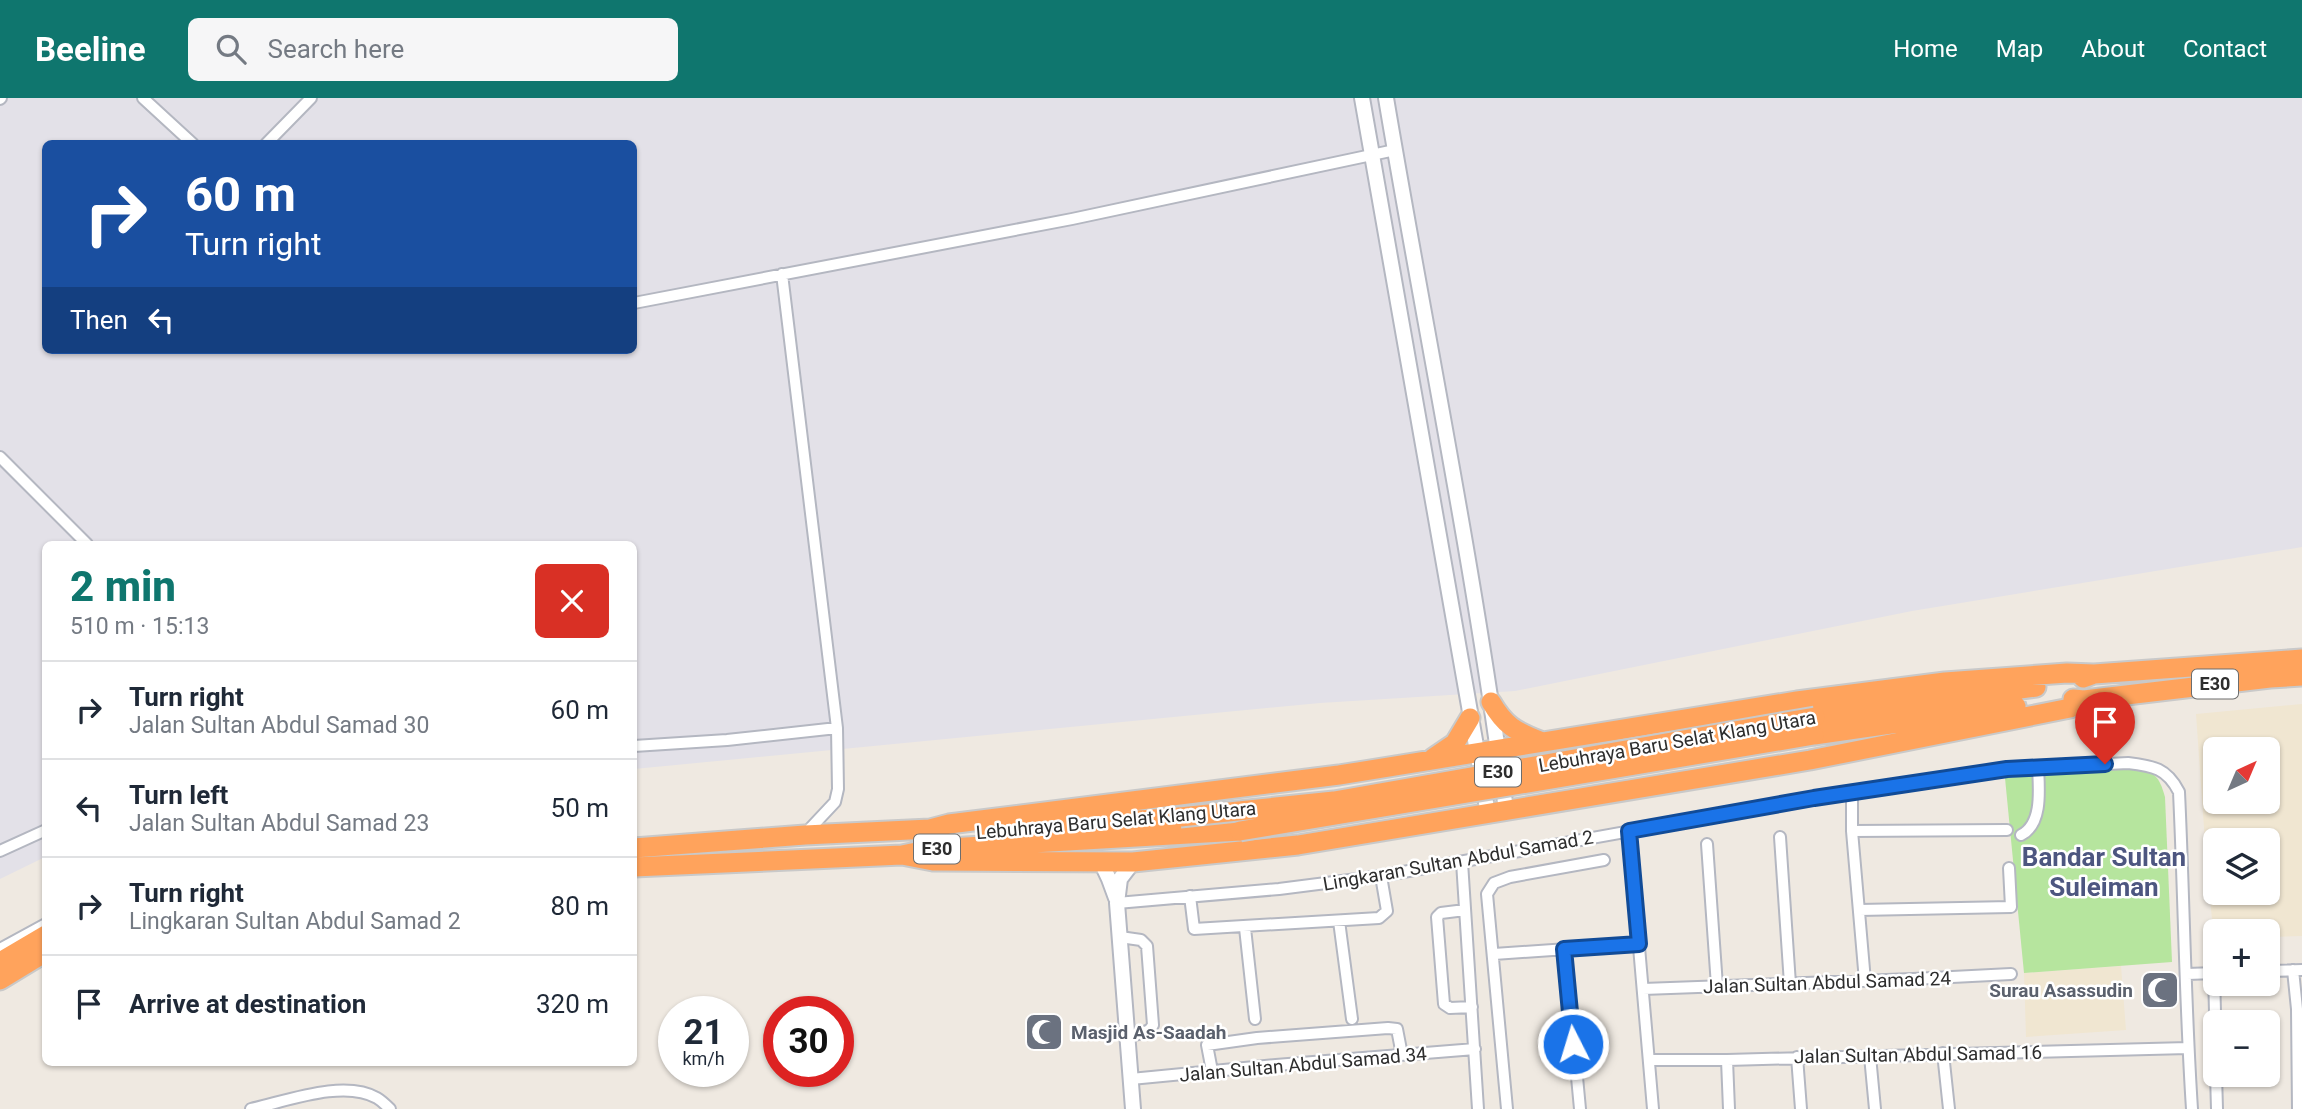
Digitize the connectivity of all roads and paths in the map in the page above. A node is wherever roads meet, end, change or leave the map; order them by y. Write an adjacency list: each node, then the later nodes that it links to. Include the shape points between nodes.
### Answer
1 (144, 98): 5 (street)
2 (311, 98): 6 (street)
3 (1362, 98): 8 (street)
4 (1386, 98): 7 (street)
5 (189, 140)
6 (270, 140)
7 (1395, 150): 8 (street); 11 (street)
8 (1372, 155): 9 (street); 12 (street)
9 (782, 274): 10 (street); 22 (street)
10 (637, 302)
11 (1430, 351): 12 (street); 19 (street)
12 (1408, 355): 20 (street)
13 (0, 457): 14 (street)
14 (83, 541)
15 (2302, 659): 16 (highway, Lebuhraya Baru Selat Klang Utara / E30)
16 (2094, 674): 21 (highway, Lebuhraya Baru Selat Klang Utara / E30); 23 (highway, via 1945,682)
17 (2302, 676): 18 (highway, Lebuhraya Baru Selat Klang Utara / E30)
18 (2084, 700): 21 (highway, Lebuhraya Baru Selat Klang Utara / E30); 30 (highway, via 2070,708 1810,760)
19 (1491, 702): 23 (highway, via 1510,727); 25 (street)
20 (1470, 718): 26 (street); 27 (highway, via 1455,743)
21 (1815, 726): 31 (highway, Lebuhraya Baru Selat Klang Utara / E30, bridge, via 1334,801 950,834); 42 (highway, Lebuhraya Baru Selat Klang Utara / E30, bridge, via 1240,831 931,849)
22 (837, 729): 24 (street); 36 (street, via 835,802)
23 (1540, 741): 25 (highway)
24 (637, 746)
25 (1498, 749): 26 (highway); 30 (street)
26 (1476, 754): 27 (highway); 30 (street)
27 (1426, 761): 31 (highway)
28 (2038, 767): 29 (street, Lingkaran Sultan Abdul Samad 2); 37 (street, via 2035,821); 68 (street, Lingkaran Sultan Abdul Samad 2, via 2128,762 2162,770 2173,779 2179,792)
29 (1852, 792): 33 (street, Lingkaran Sultan Abdul Samad 2); 34 (street)
30 (1497, 812): 45 (highway, via 1298,845)
31 (930, 829): 36 (highway, Lebuhraya Baru Selat Klang Utara / E30)
32 (2007, 830): 34 (street)
33 (1629, 831): 46 (street, Lingkaran Sultan Abdul Samad 2); 59 (street)
34 (1852, 831): 53 (street)
35 (42, 832): 41 (street)
36 (805, 835): 40 (highway, Lebuhraya Baru Selat Klang Utara / E30)
37 (2021, 835)
38 (1780, 837): 71 (street)
39 (1707, 844): 72 (street)
40 (637, 848)
41 (0, 851)
42 (902, 855): 43 (highway, via 933,862); 47 (highway, Lebuhraya Baru Selat Klang Utara / E30)
43 (1100, 860): 45 (highway); 51 (street)
44 (1604, 860): 62 (street, via 1494,883 1487,894)
45 (1133, 862): 51 (street, via 1120,879)
46 (1462, 862): 49 (street, Lingkaran Sultan Abdul Samad 2); 52 (street)
47 (637, 867)
48 (2009, 867): 53 (street, via 2011,907)
49 (1381, 876): 50 (street, Lingkaran Sultan Abdul Samad 2); 54 (street, via 1387,911 1380,918)
50 (1190, 896): 51 (street, Lingkaran Sultan Abdul Samad 2); 56 (street, via 1194,929)
51 (1117, 903): 58 (street)
52 (1465, 910): 74 (street); 74 (street, via 1437,917 1444,1004)
53 (1859, 910): 70 (street)
54 (1339, 921): 56 (street); 76 (street)
55 (42, 926): 60 (street)
56 (1245, 928): 75 (street)
57 (42, 937): 64 (highway)
58 (1120, 937): 77 (street); 77 (street, via 1141,940 1147,946 1153,1025)
59 (1639, 944): 61 (street); 73 (street)
60 (0, 949)
61 (1564, 949): 62 (street); 95 (street)
62 (1494, 954): 94 (street)
63 (42, 955): 69 (highway)
64 (0, 962)
65 (2297, 970): 79 (street)
66 (2203, 973): 68 (street)
67 (2011, 974): 70 (street, Jalan Sultan Abdul Samad 24)
68 (2187, 974): 78 (street, Lingkaran Sultan Abdul Samad 2)
69 (0, 980)
70 (1864, 981): 71 (street, Jalan Sultan Abdul Samad 24)
71 (1790, 984): 72 (street, Jalan Sultan Abdul Samad 24)
72 (1717, 986): 73 (street, Jalan Sultan Abdul Samad 24)
73 (1643, 989): 85 (street)
74 (1472, 1007): 80 (street)
75 (1255, 1019)
76 (1352, 1019)
77 (1127, 1036): 88 (street)
78 (2188, 1048): 81 (street, Jalan Sultan Abdul Samad 16); 101 (street, Lingkaran Sultan Abdul Samad 2)
79 (2299, 1048): 103 (street)
80 (1475, 1049): 82 (street, Jalan Sultan Abdul Samad 34); 93 (street)
81 (1943, 1053): 83 (street, Jalan Sultan Abdul Samad 16); 100 (street)
82 (1402, 1055): 87 (street, Jalan Sultan Abdul Samad 34); 87 (street, via 1397,1029 1256,1038 1208,1045)
83 (1870, 1056): 84 (street, Jalan Sultan Abdul Samad 16); 99 (street)
84 (1797, 1057): 86 (street, Jalan Sultan Abdul Samad 16); 98 (street)
85 (1649, 1060): 86 (street, Jalan Sultan Abdul Samad 16); 96 (street)
86 (1727, 1060): 97 (street)
87 (1212, 1071): 88 (street, Jalan Sultan Abdul Samad 34)
88 (1131, 1079): 92 (street)
89 (2216, 1087): 102 (street)
90 (251, 1109): 91 (street, via 331,1091 359,1091)
91 (390, 1109)
92 (1133, 1109)
93 (1478, 1109)
94 (1507, 1109)
95 (1580, 1109)
96 (1653, 1109)
97 (1729, 1109)
98 (1801, 1109)
99 (1875, 1109)
100 (1949, 1109)
101 (2192, 1109)
102 (2217, 1109)
103 (2298, 1109)

